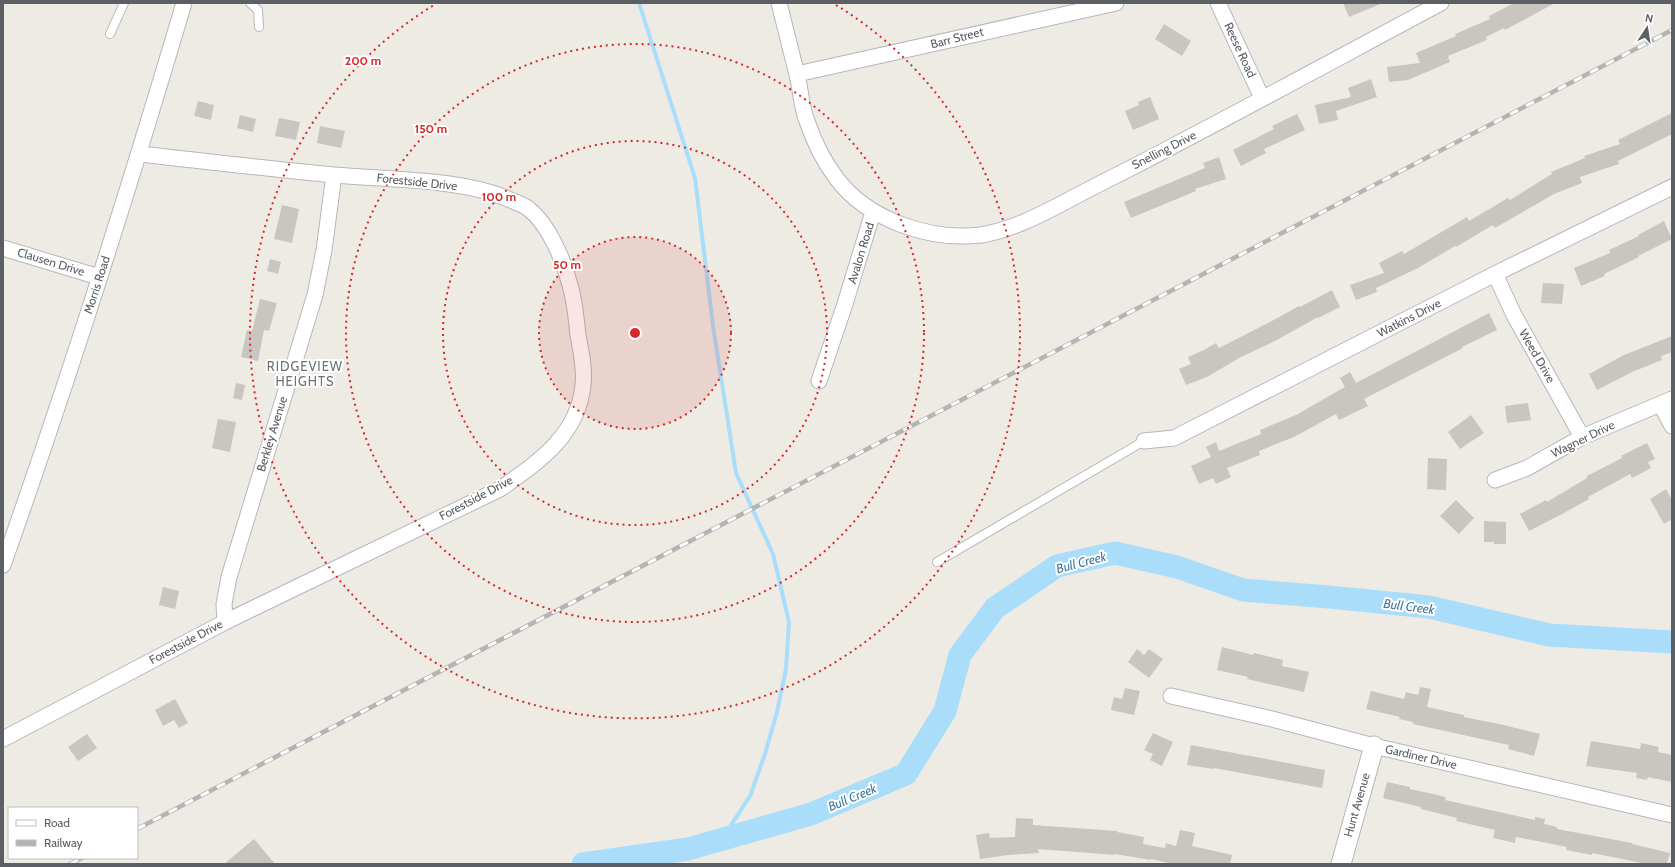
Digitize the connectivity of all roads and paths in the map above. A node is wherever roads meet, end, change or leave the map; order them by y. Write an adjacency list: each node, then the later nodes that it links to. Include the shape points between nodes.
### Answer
1 (124, 3): 9 (lane)
2 (184, 3): 12 (street, Morris Road)
3 (250, 3): 8 (lane, via 258,10)
4 (779, 3): 10 (street, Avalon Road)
5 (1116, 3): 10 (street, Barr Street)
6 (1218, 3): 11 (street, Reese Road)
7 (1441, 3): 11 (street, Snelling Drive)
8 (259, 28)
9 (110, 34)
10 (797, 74): 15 (street, Avalon Road, via 806,120 823,158 837,180)
11 (1262, 98): 15 (street, Snelling Drive, via 1020,225 981,234 956,236 904,225)
12 (139, 154): 13 (street, Forestside Drive); 18 (street, Morris Road)
13 (334, 175): 27 (street, Berkley Avenue, via 315,295 228,577 224,604); 27 (street, Forestside Drive, via 458,186 498,194 528,208 549,234 570,286 583,367 583,386 578,406 566,432 552,449 500,489)
14 (1672, 187): 17 (street, Watkins Drive)
15 (873, 212): 19 (street, Avalon Road, via 846,304)
16 (3, 248): 18 (street, Clausen Drive)
17 (1495, 274): 22 (street, Weed Drive, via 1514,315); 23 (street, Watkins Drive, via 1174,438)
18 (99, 277): 26 (street, Morris Road, via 52,426)
19 (819, 381)
20 (1666, 402): 21 (street); 22 (street, Wagner Drive)
21 (1672, 426)
22 (1582, 437): 24 (street, Wagner Drive, via 1527,468)
23 (1144, 441): 25 (lane)
24 (1495, 480)
25 (937, 562)
26 (3, 565)
27 (225, 622): 29 (street, Forestside Drive)
28 (1171, 696): 30 (street, Gardiner Drive)
29 (3, 739)
30 (1374, 746): 31 (street, Gardiner Drive); 32 (street, Hunt Avenue)
31 (1672, 815)
32 (1341, 864)

